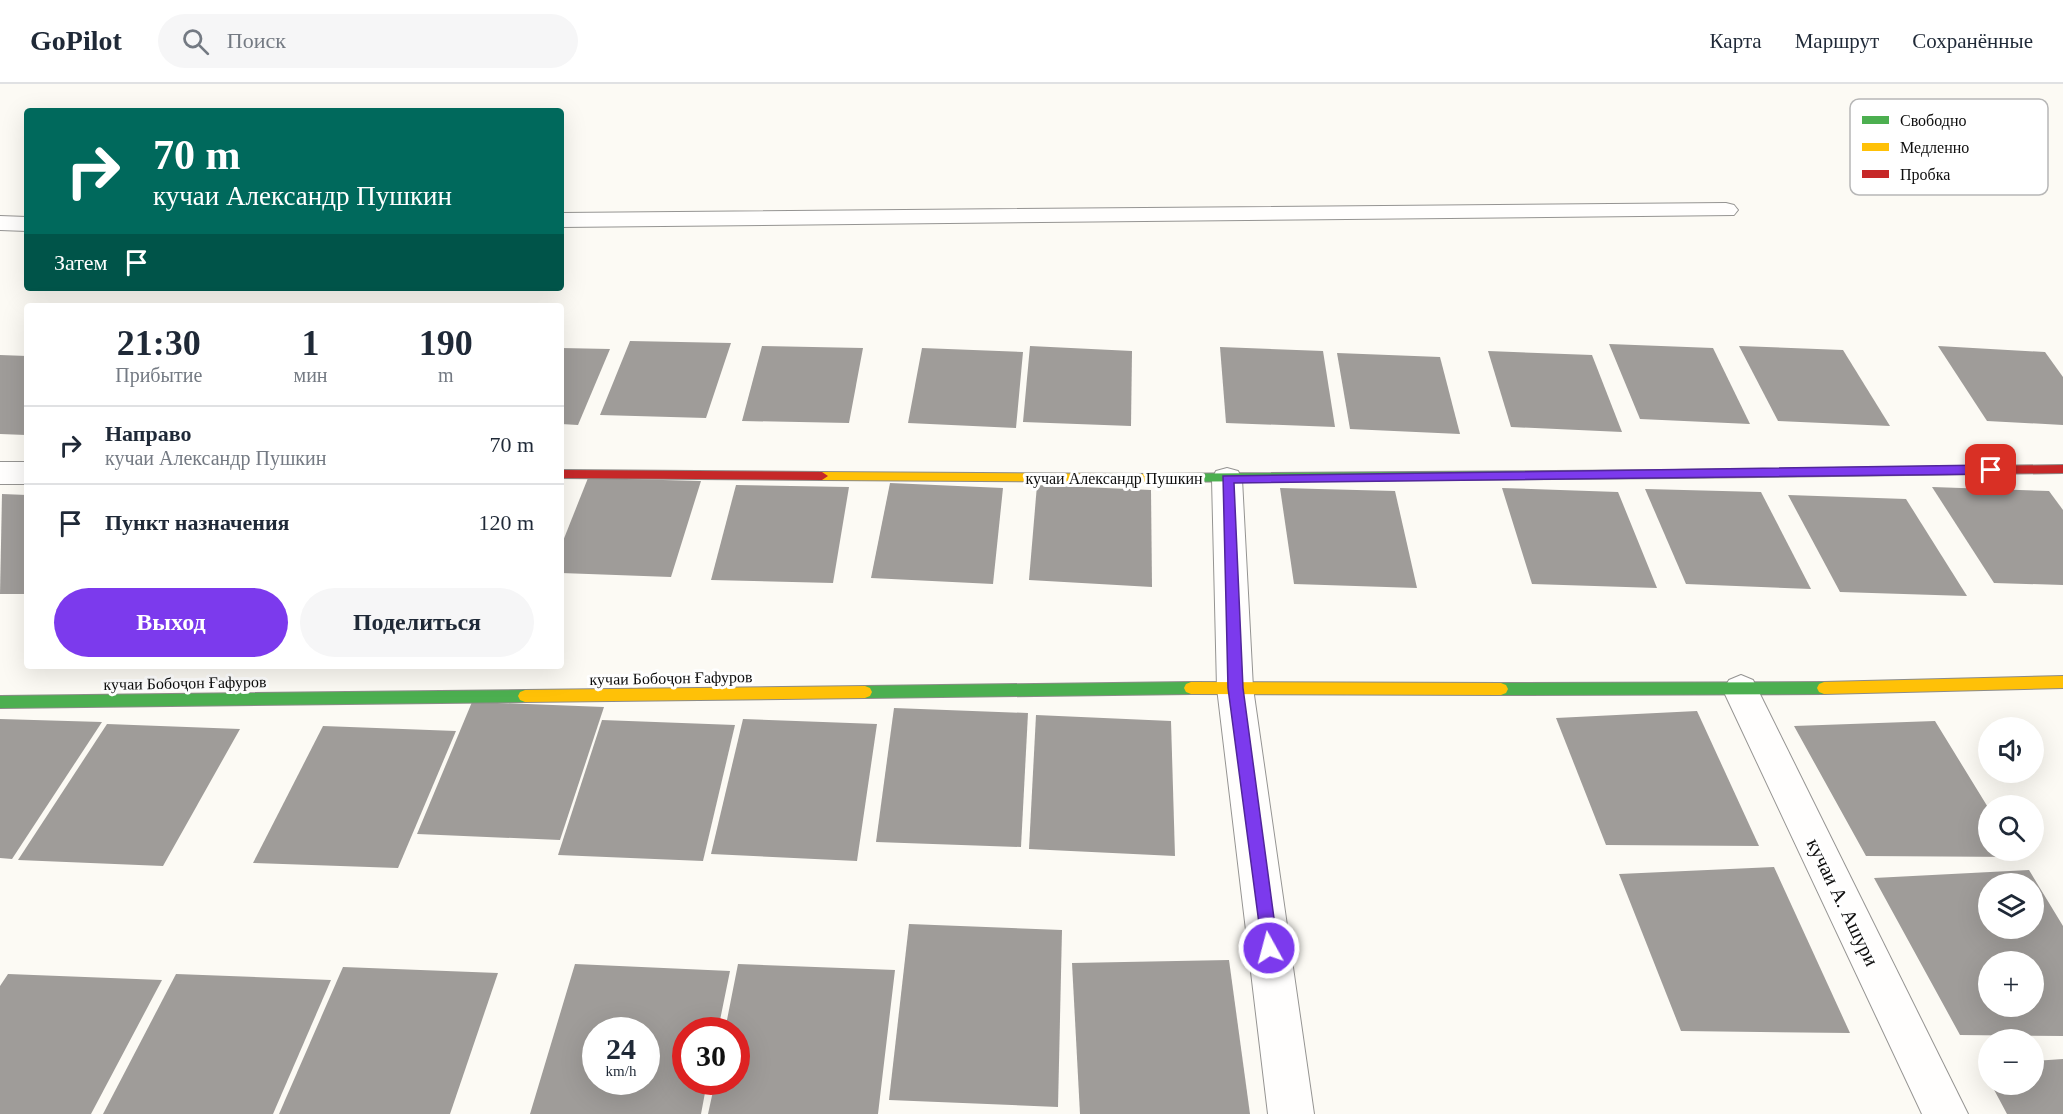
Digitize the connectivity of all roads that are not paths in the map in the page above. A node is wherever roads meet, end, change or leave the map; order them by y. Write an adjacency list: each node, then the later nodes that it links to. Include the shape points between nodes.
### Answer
1 (1726, 210): 2 (street)
2 (564, 220)
3 (0, 223): 4 (street)
4 (24, 224)
5 (2063, 469): 9 (street, кучаи Александр Пушкин)
6 (0, 473): 7 (street)
7 (24, 473)
8 (564, 474): 9 (street, кучаи Александр Пушкин)
9 (1227, 479): 11 (street)
10 (2063, 681): 12 (street, кучаи Бобоҷон Ғафуров)
11 (1235, 688): 12 (street, кучаи Бобоҷон Ғафуров); 13 (street, кучаи Бобоҷон Ғафуров); 14 (street)
12 (1741, 690): 15 (street, кучаи А. Ашури)
13 (0, 702)
14 (1291, 1114)
15 (1945, 1114)

